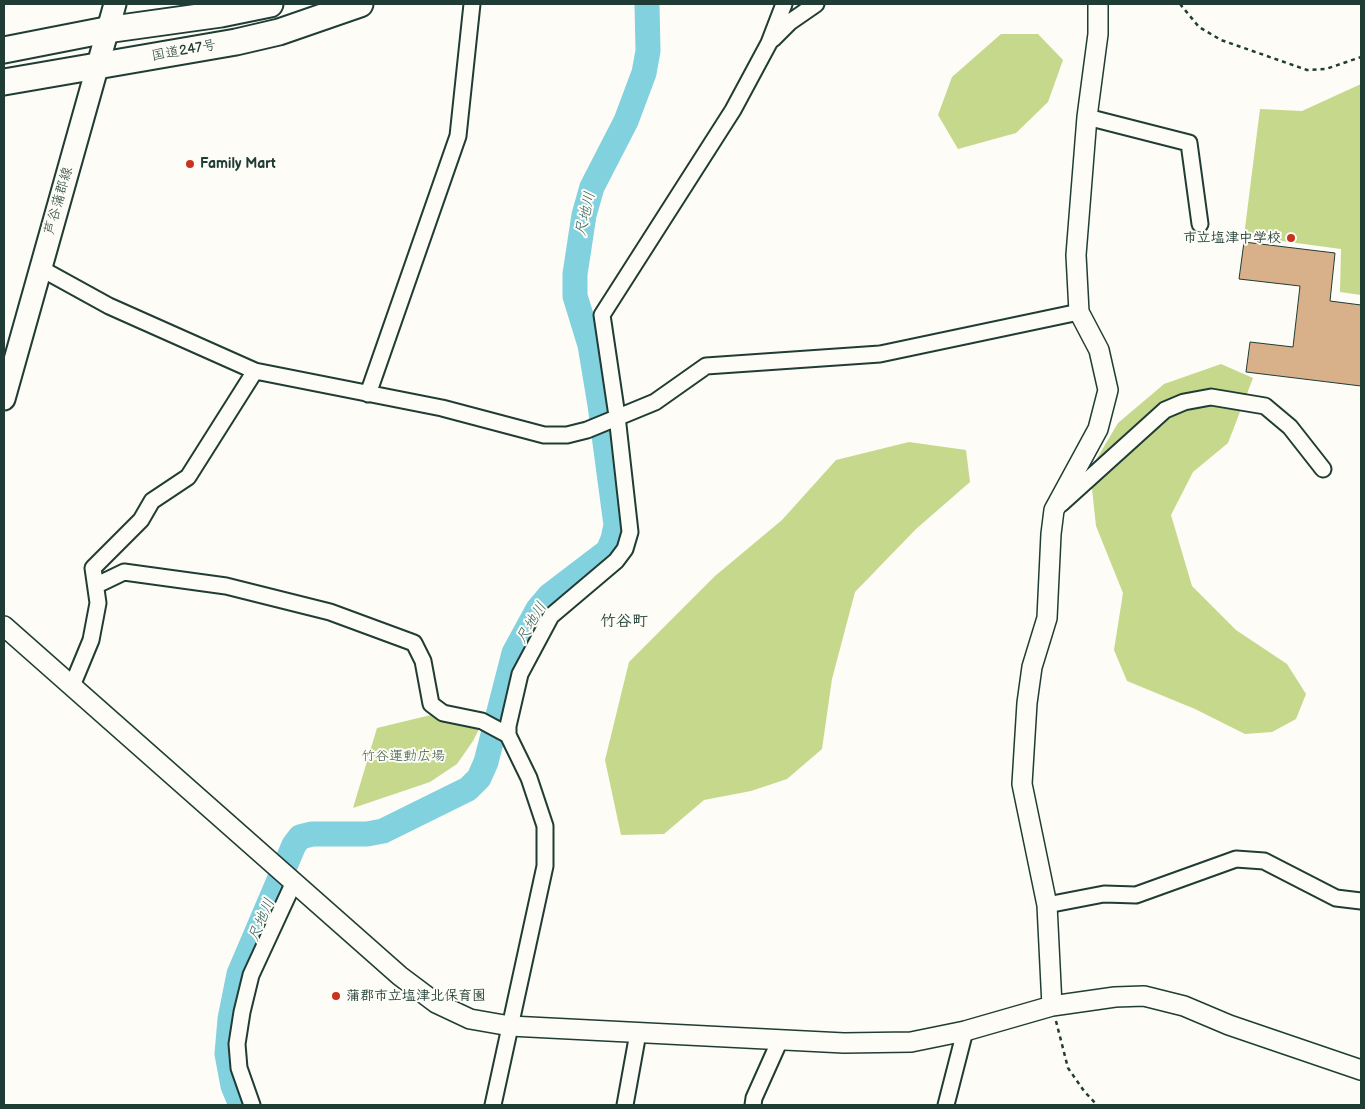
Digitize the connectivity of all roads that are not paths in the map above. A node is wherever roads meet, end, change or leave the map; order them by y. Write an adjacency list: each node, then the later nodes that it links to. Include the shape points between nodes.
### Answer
1 (115, 4): 9 (main road, 芦谷蒲郡線)
2 (270, 4): 9 (highway)
3 (360, 4): 8 (highway, 国道247号)
4 (472, 4): 20 (street, via 458,136)
5 (784, 4): 10 (street)
6 (816, 4): 10 (street, via 790,22)
7 (1098, 4): 15 (street, via 1098,34)
8 (306, 21): 9 (highway, via 271,22 140,42 113,42); 13 (highway, 国道247号, via 279,32 236,42)
9 (106, 30): 11 (highway); 13 (main road, 芦谷蒲郡線)
10 (769, 43): 22 (street, via 733,110 602,315)
11 (4, 50)
12 (4, 67): 13 (highway, via 77,53 92,57)
13 (97, 67): 14 (highway, 国道247号); 17 (main road, 芦谷蒲郡線)
14 (4, 82)
15 (1086, 117): 16 (street, via 1189,142); 18 (street, via 1076,255)
16 (1200, 224)
17 (40, 268): 19 (street, via 109,306); 21 (main road, 芦谷蒲郡線)
18 (1079, 312): 22 (street, via 880,354 706,366 655,402); 24 (street, via 1099,350 1108,390 1098,430)
19 (254, 371): 20 (street); 25 (street, via 188,477 152,501 141,520 93,568)
20 (368, 394): 22 (street, via 442,408 544,435 567,435)
21 (4, 399)
22 (615, 417): 28 (street, via 630,532 625,549 616,561 551,616 520,674)
23 (1323, 469): 24 (street, via 1290,427 1265,406 1210,397 1184,402 1166,410)
24 (1054, 510): 31 (street, via 1047,618 1032,667 1022,784)
25 (97, 585): 27 (street, via 98,603 91,640); 28 (street, via 124,572 226,586 330,612 414,643 423,661 431,704 443,713 488,725)
26 (4, 626): 27 (street)
27 (72, 686): 29 (street)
28 (506, 734): 33 (street, via 529,778 545,826 545,866)
29 (292, 880): 33 (street, via 400,976 436,1003 470,1019); 38 (street, via 250,975 242,1012 237,1044 239,1068)
30 (1361, 900): 31 (street, via 1336,898 1264,861 1236,859 1136,895 1104,894)
31 (1047, 905): 32 (street)
32 (1052, 1006): 34 (street); 37 (street, via 1144,996 1184,1006)
33 (510, 1026): 35 (street); 39 (street)
34 (965, 1030): 36 (street, via 911,1042); 42 (street)
35 (638, 1033): 36 (street); 40 (street)
36 (780, 1040): 41 (street)
37 (1361, 1070)
38 (252, 1105)
39 (493, 1105)
40 (625, 1105)
41 (753, 1105)
42 (946, 1105)

